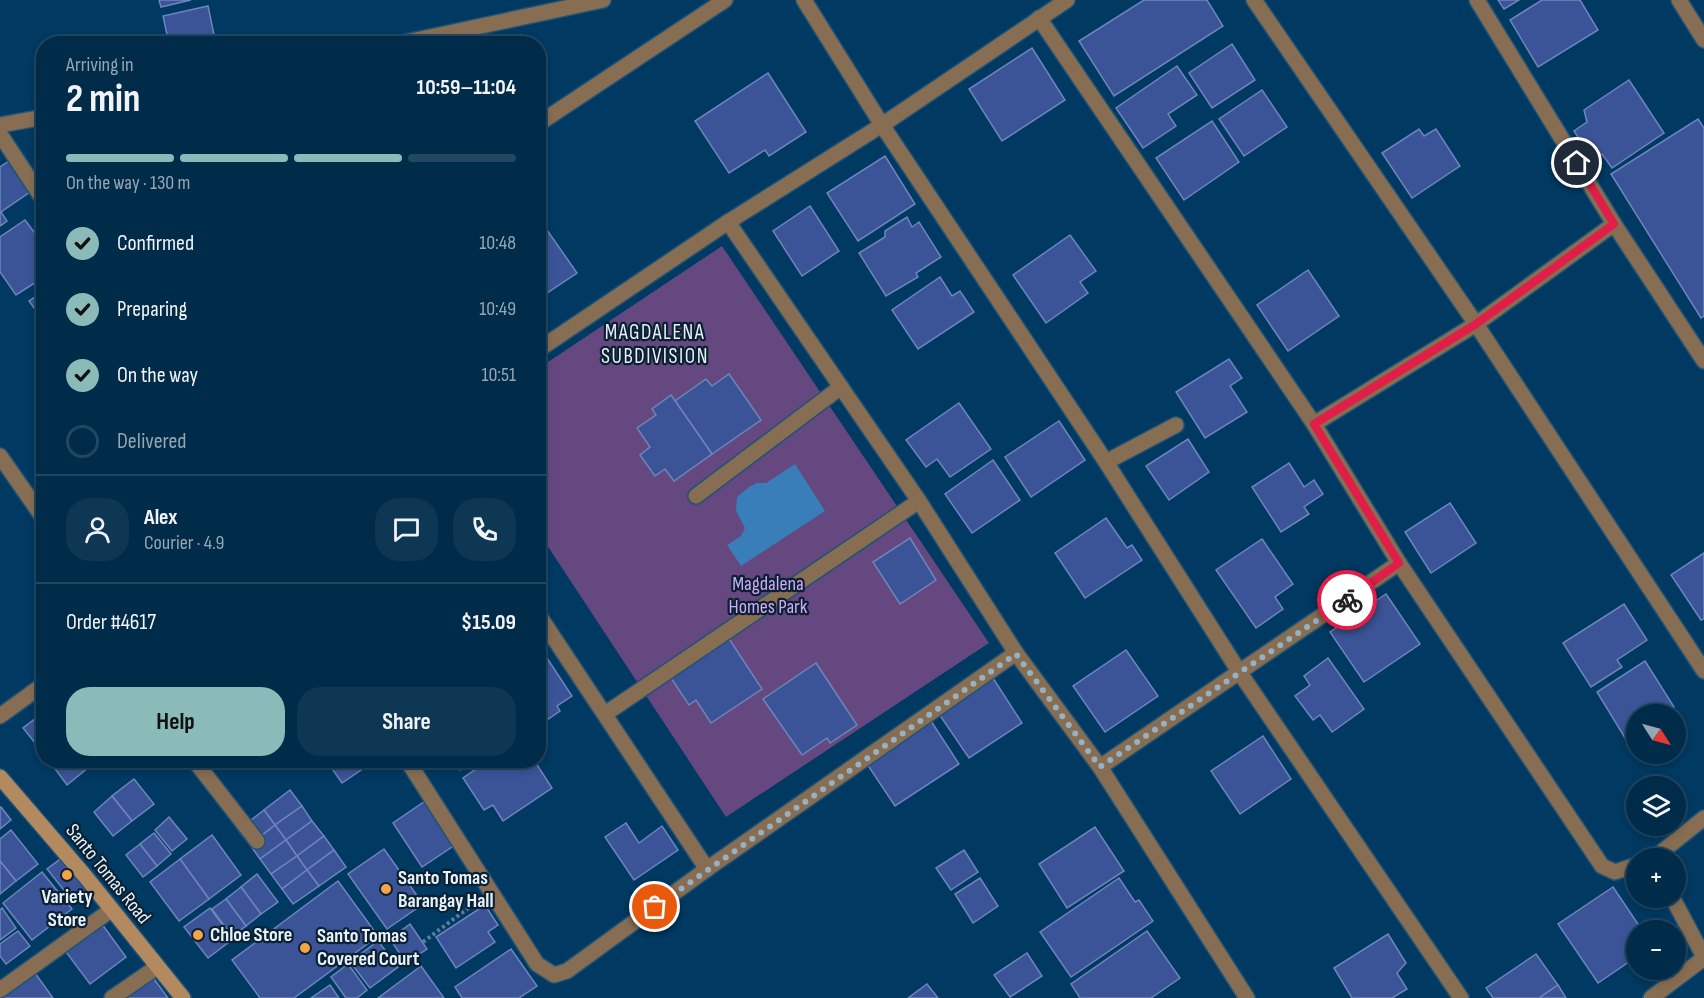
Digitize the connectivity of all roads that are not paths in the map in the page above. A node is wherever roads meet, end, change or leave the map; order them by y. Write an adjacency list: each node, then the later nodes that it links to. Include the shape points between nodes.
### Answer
1 (603, 0): 9 (street)
2 (724, 0): 12 (street)
3 (804, 0): 14 (street)
4 (1067, 0): 8 (street)
5 (1254, 0): 19 (street)
6 (1477, 0): 18 (street)
7 (1678, 0): 10 (street)
8 (1039, 18): 14 (street); 23 (street)
9 (434, 36)
10 (1704, 40)
11 (36, 118): 13 (street)
12 (546, 119)
13 (0, 125)
14 (882, 125): 17 (street); 26 (street)
15 (0, 134): 16 (street)
16 (36, 189)
17 (728, 222): 20 (street); 22 (street)
18 (1614, 224): 19 (street); 21 (street)
19 (1476, 324): 23 (street); 33 (street)
20 (546, 345)
21 (1702, 356)
22 (841, 387): 27 (street); 28 (street)
23 (1314, 424): 30 (street)
24 (1176, 425): 26 (street)
25 (0, 456): 29 (street)
26 (1106, 462): 34 (street)
27 (696, 496)
28 (919, 501): 32 (street); 36 (street)
29 (36, 508)
30 (1399, 563): 34 (street); 45 (street, via 1602,866 1615,872)
31 (546, 626): 36 (street)
32 (1016, 654): 38 (street); 46 (street)
33 (1704, 671)
34 (1240, 673): 38 (street); 55 (street)
35 (36, 690): 37 (street)
36 (605, 714): 46 (street)
37 (0, 716)
38 (1100, 767): 54 (street)
39 (200, 768): 43 (street)
40 (411, 768): 46 (street, via 537,963 554,975 567,971)
41 (0, 777): 48 (street, Santo Tomas Road)
42 (1704, 818): 44 (street)
43 (257, 841)
44 (1666, 848)
45 (1626, 868)
46 (707, 869)
47 (1678, 908): 49 (street)
48 (111, 910): 50 (street, Santo Tomas Road); 51 (street)
49 (1704, 957): 56 (street)
50 (157, 967): 52 (street); 53 (street, Santo Tomas Road)
51 (0, 990)
52 (112, 998)
53 (183, 998)
54 (1247, 998)
55 (1461, 998)
56 (1651, 998)

